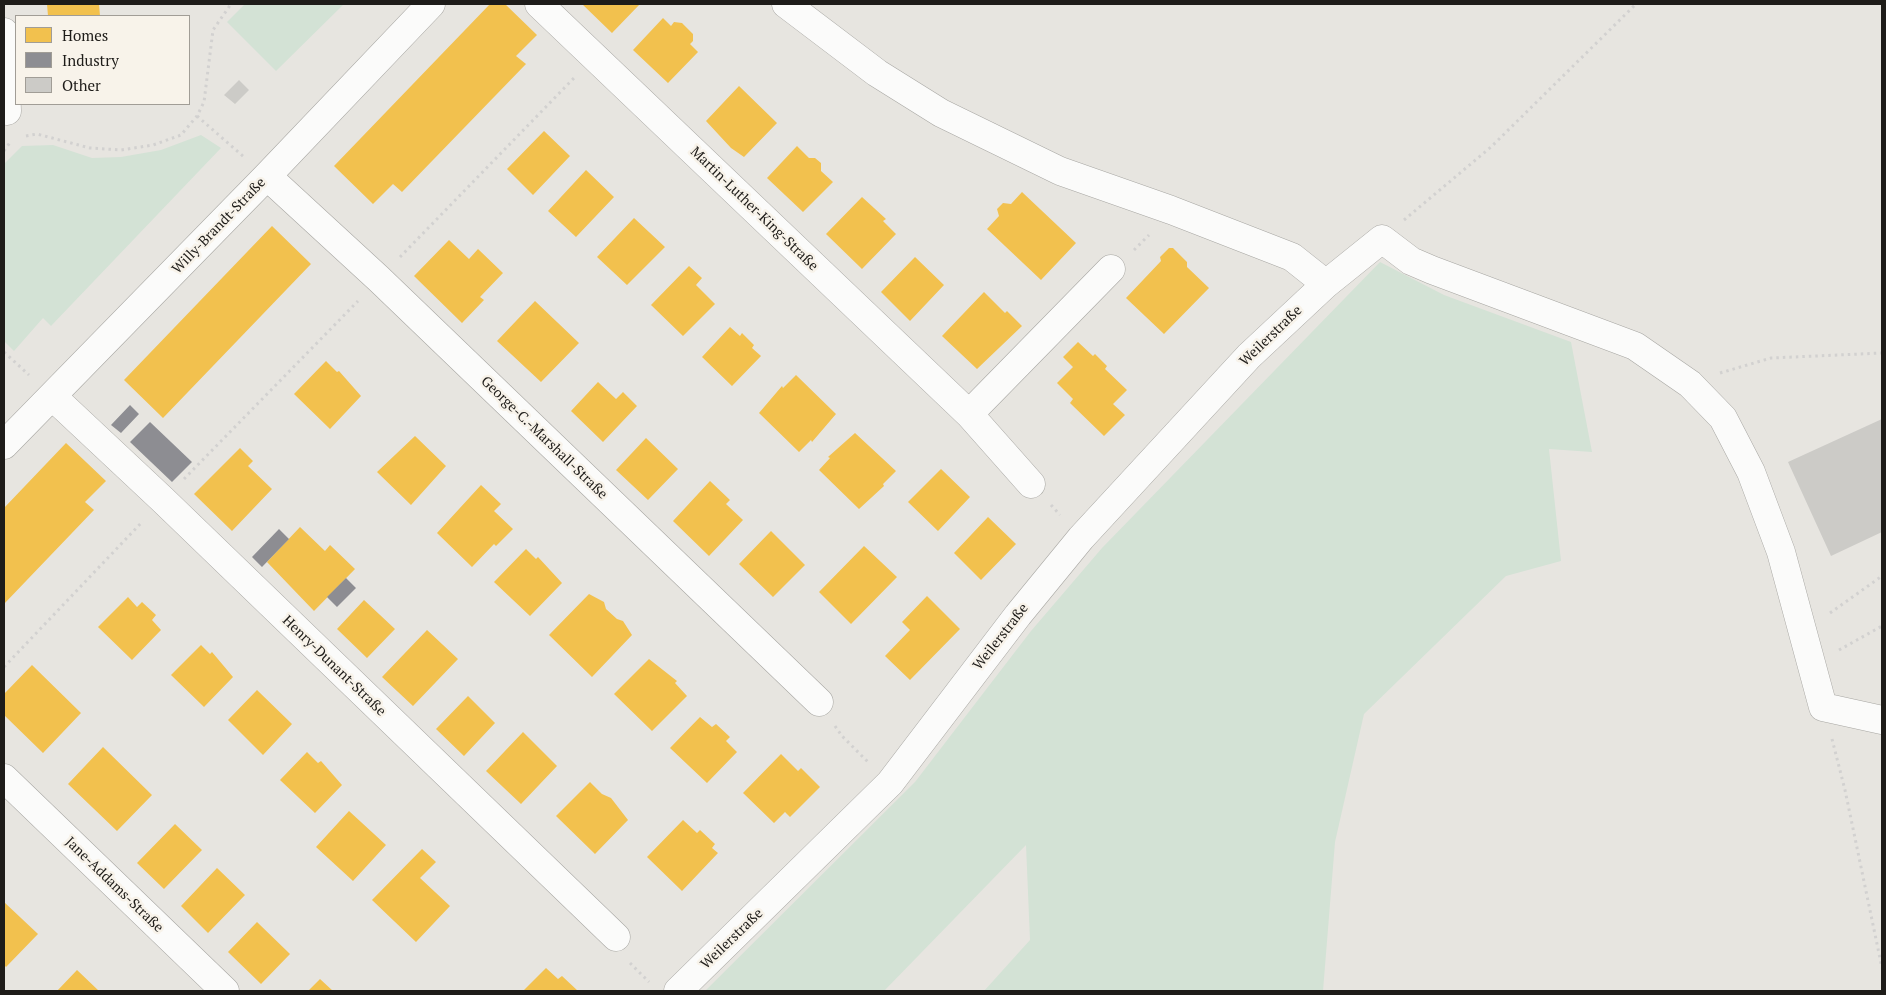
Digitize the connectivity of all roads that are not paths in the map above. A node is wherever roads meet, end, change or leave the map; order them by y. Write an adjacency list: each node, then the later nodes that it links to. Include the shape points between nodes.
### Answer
1 (431, 4): 6 (street, Willy-Brandt-Straße)
2 (540, 4): 10 (street, Martin-Luther-King-Straße)
3 (786, 4): 8 (street, via 877,73 941,113 1060,172 1171,210 1292,257)
4 (4, 32): 5 (street)
5 (7, 111)
6 (267, 176): 9 (street, Willy-Brandt-Straße); 13 (street, George-C.-Marshall-Straße, via 379,279)
7 (1111, 269): 10 (street)
8 (1326, 284): 14 (street, Weilerstraße, via 1382,239 1411,261 1432,270 1635,346 1690,384 1723,418 1751,472 1781,552 1823,708); 18 (street, Weilerstraße, via 1250,356 1081,538 890,783)
9 (52, 396): 11 (street, Willy-Brandt-Straße); 16 (street, Henry-Dunant-Straße)
10 (969, 414): 12 (street, Martin-Luther-King-Straße)
11 (4, 445)
12 (1031, 484)
13 (819, 702)
14 (1882, 720)
15 (4, 778): 17 (street, Jane-Addams-Straße)
16 (616, 937)
17 (225, 991)
18 (678, 991)

